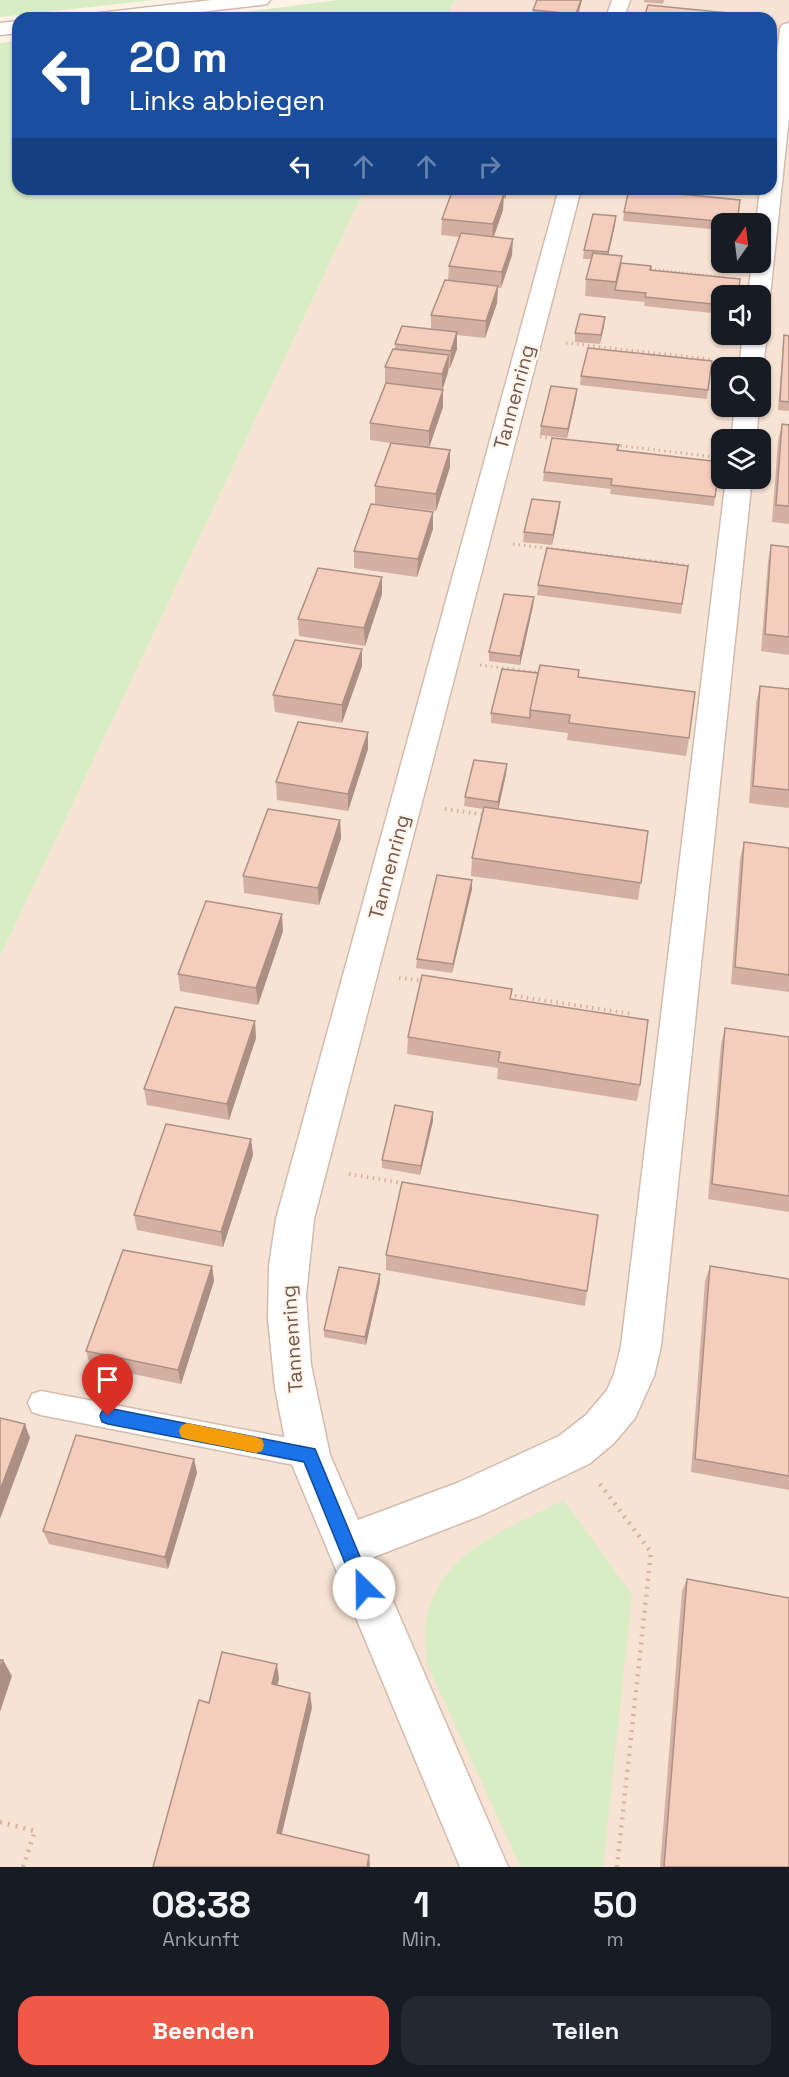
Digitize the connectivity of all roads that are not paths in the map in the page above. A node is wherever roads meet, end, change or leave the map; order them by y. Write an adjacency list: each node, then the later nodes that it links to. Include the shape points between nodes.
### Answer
1 (261, 0): 2 (street)
2 (153, 12)
3 (789, 29): 4 (street)
4 (777, 136)
5 (568, 195): 10 (street, Tannenring, via 295,1219 288,1275 288,1332 294,1393)
6 (770, 195): 7 (street)
7 (760, 285)
8 (738, 489): 11 (street, via 641,1346 634,1376 621,1404 600,1429 574,1450 467,1500)
9 (41, 1403): 10 (lane)
10 (309, 1455): 11 (street, Tannenring)
11 (346, 1546): 12 (street, Tannenring)
12 (484, 1867)

